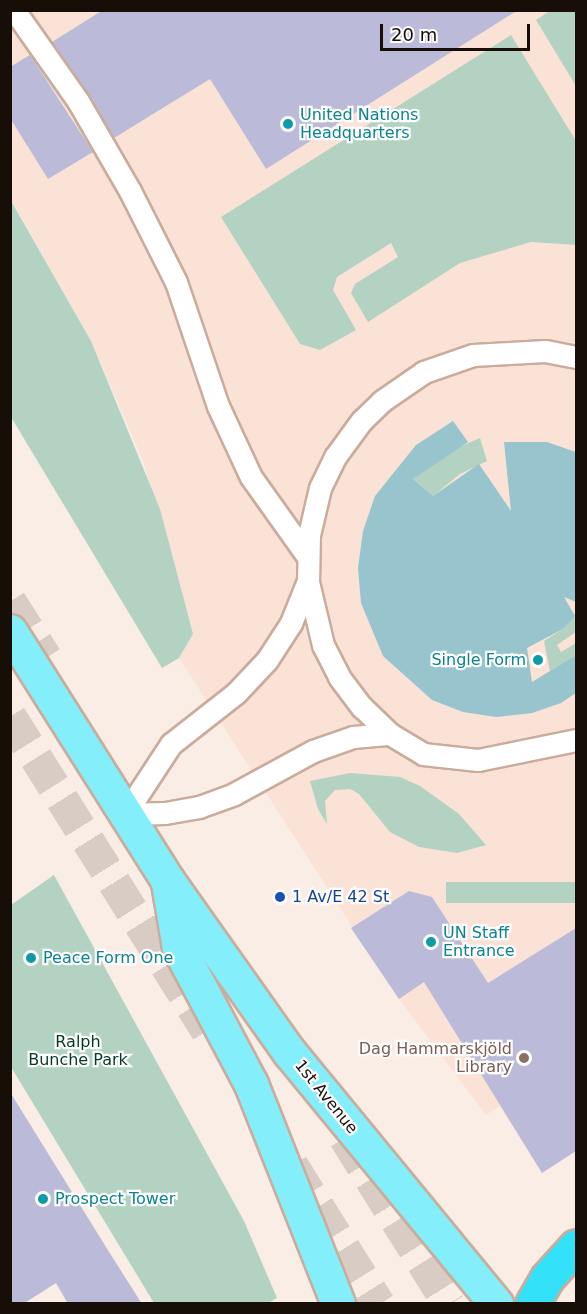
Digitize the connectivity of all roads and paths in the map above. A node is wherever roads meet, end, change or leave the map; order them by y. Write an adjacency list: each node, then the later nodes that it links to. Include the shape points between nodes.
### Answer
1 (14, 10): 3 (lane, via 78,101 130,191 176,282 218,406 251,477)
2 (576, 357): 3 (lane, via 545,351 483,353 446,362 401,386 362,420 335,457 320,488)
3 (308, 557): 4 (lane)
4 (308, 582): 6 (lane, via 312,613 335,670 362,707); 8 (lane, via 291,623 267,660 236,693 171,744)
5 (10, 631): 8 (main road, 1st Avenue)
6 (390, 734): 7 (lane, via 423,754 478,760); 8 (lane, via 353,738 314,751 199,807)
7 (576, 740)
8 (125, 814): 9 (main road, 1st Avenue)
9 (168, 881): 11 (main road, 1st Avenue, via 179,948 251,1084); 12 (main road, 1st Avenue, via 290,1053)
10 (576, 1246): 13 (highway, via 547,1278)
11 (338, 1304)
12 (496, 1304)
13 (532, 1304)

